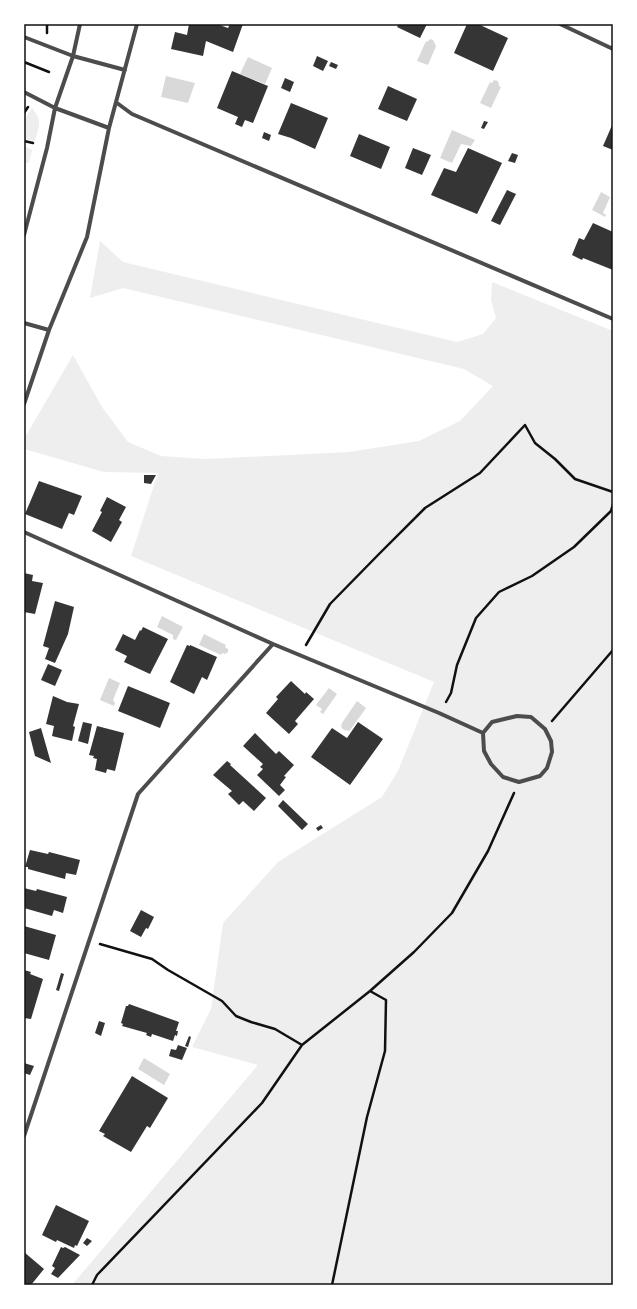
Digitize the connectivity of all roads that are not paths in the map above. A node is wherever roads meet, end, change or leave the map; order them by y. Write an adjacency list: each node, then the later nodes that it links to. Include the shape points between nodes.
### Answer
1 (80, 24): 6 (street)
2 (137, 24): 7 (street)
3 (560, 24): 5 (street)
4 (24, 37): 6 (street)
5 (613, 49)
6 (73, 56): 7 (street); 10 (street)
7 (125, 70): 9 (street)
8 (24, 92): 10 (street)
9 (117, 103): 11 (street); 13 (street, via 132,114)
10 (55, 108): 11 (street); 12 (street)
11 (109, 128): 15 (street, via 87,237)
12 (24, 235)
13 (613, 319)
14 (24, 323): 15 (street)
15 (49, 330): 16 (street)
16 (24, 404)
17 (24, 532): 18 (street)
18 (273, 644): 19 (street, via 439,712); 20 (street, via 138,794)
19 (483, 733): 19 (street, via 492,722 517,716 530,717 545,729 551,741 552,752 547,768 540,776 519,782 503,777 491,764 484,751)
20 (24, 1136)

